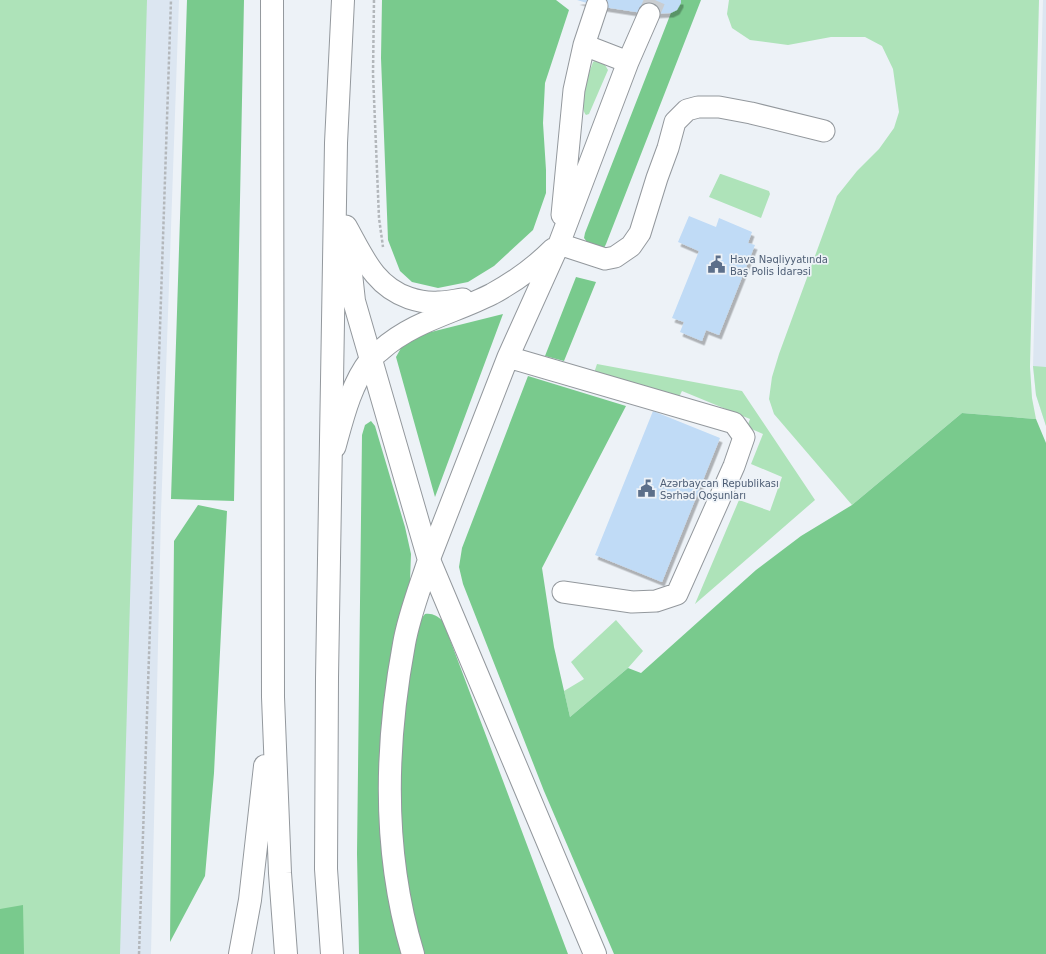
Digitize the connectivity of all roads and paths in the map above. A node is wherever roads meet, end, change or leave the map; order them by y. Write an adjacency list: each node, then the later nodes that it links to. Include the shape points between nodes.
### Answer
1 (171, 0): 21 (path)
2 (272, 0): 20 (highway)
3 (343, 0): 10 (highway)
4 (374, 0): 13 (path, via 373,74 379,218)
5 (597, 6): 7 (lane)
6 (649, 14): 8 (lane)
7 (584, 45): 8 (lane); 12 (lane, via 574,90)
8 (628, 62): 12 (lane)
9 (824, 131): 12 (lane, via 719,106 687,110 675,122 640,233 631,246 615,257 605,259)
10 (336, 143): 11 (highway); 17 (highway)
11 (346, 226): 14 (lane, via 369,267 383,284 401,295 418,301 438,302); 16 (highway, via 354,302)
12 (559, 244): 14 (lane, via 540,262); 15 (lane)
13 (383, 248)
14 (491, 294): 16 (lane, via 409,329 390,341)
15 (508, 356): 18 (lane); 19 (lane, via 734,424 744,437 734,466 677,594 656,601 632,602)
16 (370, 359): 17 (lane, via 352,392); 18 (highway)
17 (330, 467): 24 (highway, via 326,869)
18 (429, 560): 25 (highway, via 404,643 395,701 390,770 391,825 396,878); 26 (highway)
19 (563, 592)
20 (274, 697): 22 (highway, via 250,900); 23 (highway, via 280,873)
21 (139, 954)
22 (240, 954)
23 (286, 954)
24 (332, 954)
25 (413, 954)
26 (595, 954)

